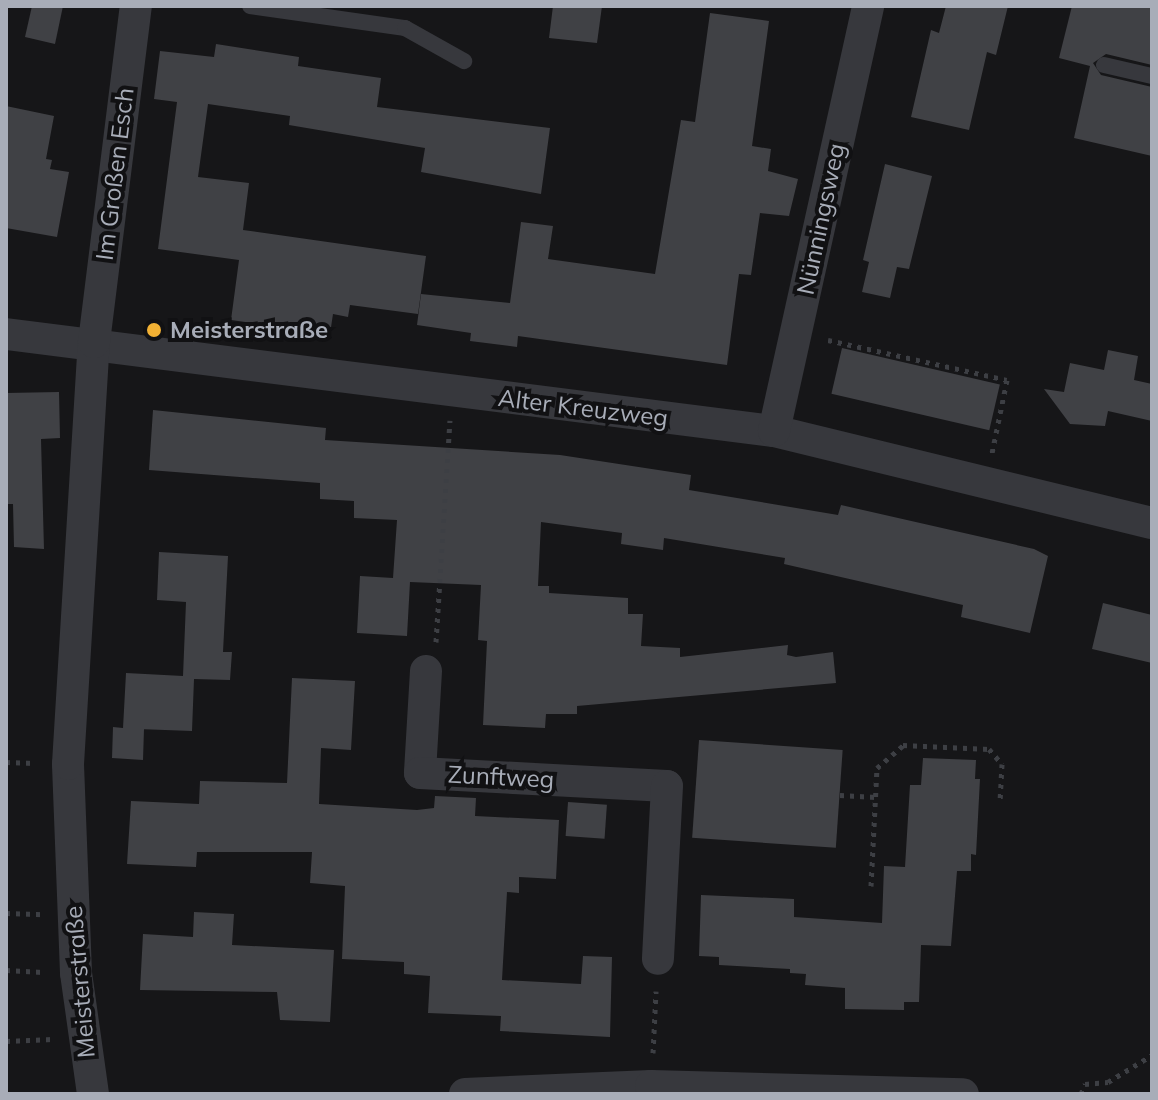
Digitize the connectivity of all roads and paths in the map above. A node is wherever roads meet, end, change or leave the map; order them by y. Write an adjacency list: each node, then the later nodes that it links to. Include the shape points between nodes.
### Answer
1 (136, 6): 9 (street, Im Großen Esch)
2 (250, 6): 4 (lane, via 405,28)
3 (868, 6): 7 (street, Nünningsweg)
4 (464, 61)
5 (1104, 65): 6 (lane)
6 (1152, 76)
7 (796, 333): 11 (street, Nünningsweg); 12 (path, via 1007,380)
8 (6, 334): 9 (street, Alter Kreuzweg)
9 (94, 342): 10 (street, Alter Kreuzweg); 20 (street, Meisterstraße, via 68,764)
10 (456, 392): 11 (street, Alter Kreuzweg); 14 (path, via 435,658)
11 (774, 431): 12 (street, Alter Kreuzweg)
12 (985, 483): 13 (street, Alter Kreuzweg)
13 (1152, 523)
14 (426, 671): 19 (street, Zunftweg, via 420,773 667,786)
15 (840, 795): 16 (path)
16 (876, 797): 17 (path, via 877,768 903,745 989,749 1002,764); 18 (path)
17 (1000, 800)
18 (871, 886)
19 (658, 959): 23 (path)
20 (82, 1038): 21 (path); 24 (street, Meisterstraße)
21 (6, 1041)
22 (1152, 1055): 27 (path, via 1108,1082 1085,1084)
23 (651, 1086): 25 (street); 26 (street)
24 (93, 1094)
25 (465, 1094)
26 (963, 1094)
27 (1081, 1094)

